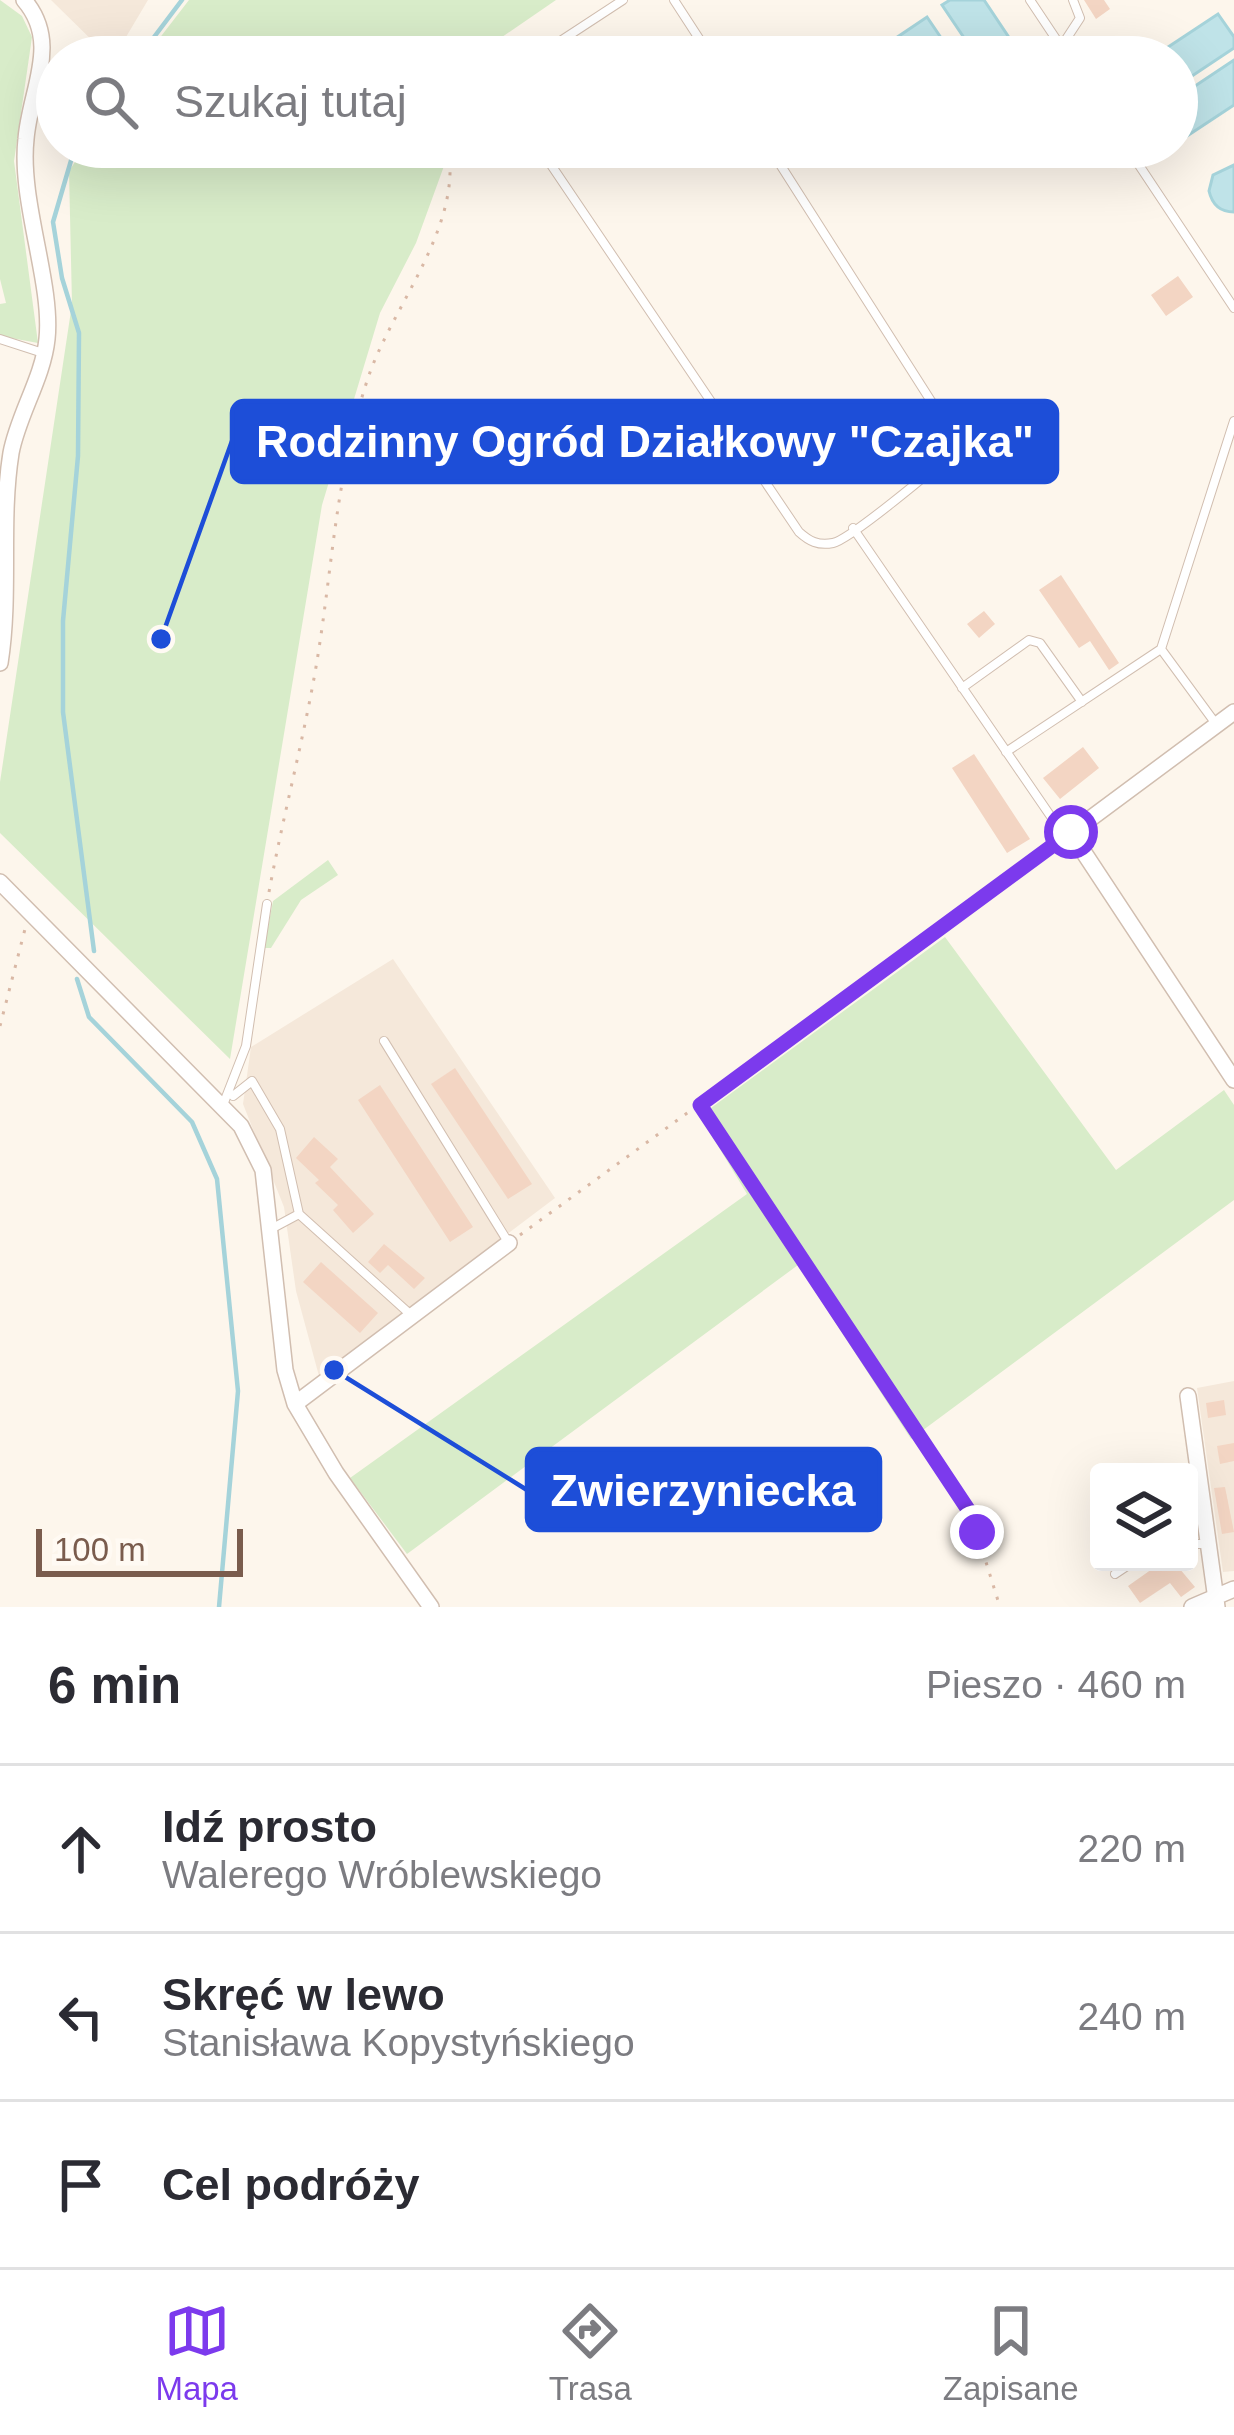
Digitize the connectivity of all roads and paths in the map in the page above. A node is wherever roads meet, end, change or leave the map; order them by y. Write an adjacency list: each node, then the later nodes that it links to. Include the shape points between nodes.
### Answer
1 (25, 0): 6 (street)
2 (623, 0): 7 (lane)
3 (674, 0): 8 (lane)
4 (1073, 0): 10 (lane, via 1080,18)
5 (1035, 2): 9 (lane)
6 (43, 36)
7 (568, 36)
8 (697, 36)
9 (1055, 36)
10 (1068, 36)
11 (36, 88): 18 (street, via 25,141)
12 (448, 168): 31 (path, via 439,224 369,374 337,493 316,665)
13 (553, 168): 21 (lane, via 799,532 837,543)
14 (782, 168): 21 (lane, via 952,434 952,452 932,471)
15 (1141, 168): 16 (lane)
16 (1234, 308)
17 (0, 339): 18 (lane)
18 (43, 353): 20 (street)
19 (1234, 421): 22 (lane)
20 (5, 455): 23 (street, via 9,605)
21 (853, 528): 24 (lane)
22 (1161, 649): 25 (lane); 27 (lane)
23 (0, 663)
24 (962, 688): 25 (lane, via 1029,640 1040,643); 28 (lane)
25 (1082, 702): 28 (lane)
26 (1234, 712): 27 (street)
27 (1216, 725): 29 (street)
28 (1006, 752): 29 (lane, via 1056,824)
29 (1071, 832): 35 (street); 36 (path)
30 (0, 882): 32 (street)
31 (267, 904): 37 (lane, via 246,1046)
32 (35, 916): 33 (path, via 21,934); 37 (street)
33 (0, 1026)
34 (384, 1041): 40 (lane)
35 (1234, 1080)
36 (700, 1105): 40 (path); 51 (path, via 971,1514)
37 (222, 1106): 38 (lane, via 252,1082 280,1129); 39 (street, via 263,1170)
38 (299, 1214): 39 (lane); 41 (lane)
39 (268, 1230): 43 (street)
40 (509, 1244): 41 (street)
41 (412, 1316): 43 (street)
42 (1188, 1396): 45 (street)
43 (295, 1404): 50 (street)
44 (1198, 1544): 45 (lane)
45 (1212, 1544): 49 (street)
46 (1120, 1571): 47 (lane)
47 (1115, 1574)
48 (1234, 1588): 49 (street)
49 (1216, 1600): 52 (street)
50 (431, 1607)
51 (1000, 1607)
52 (1192, 1607)

